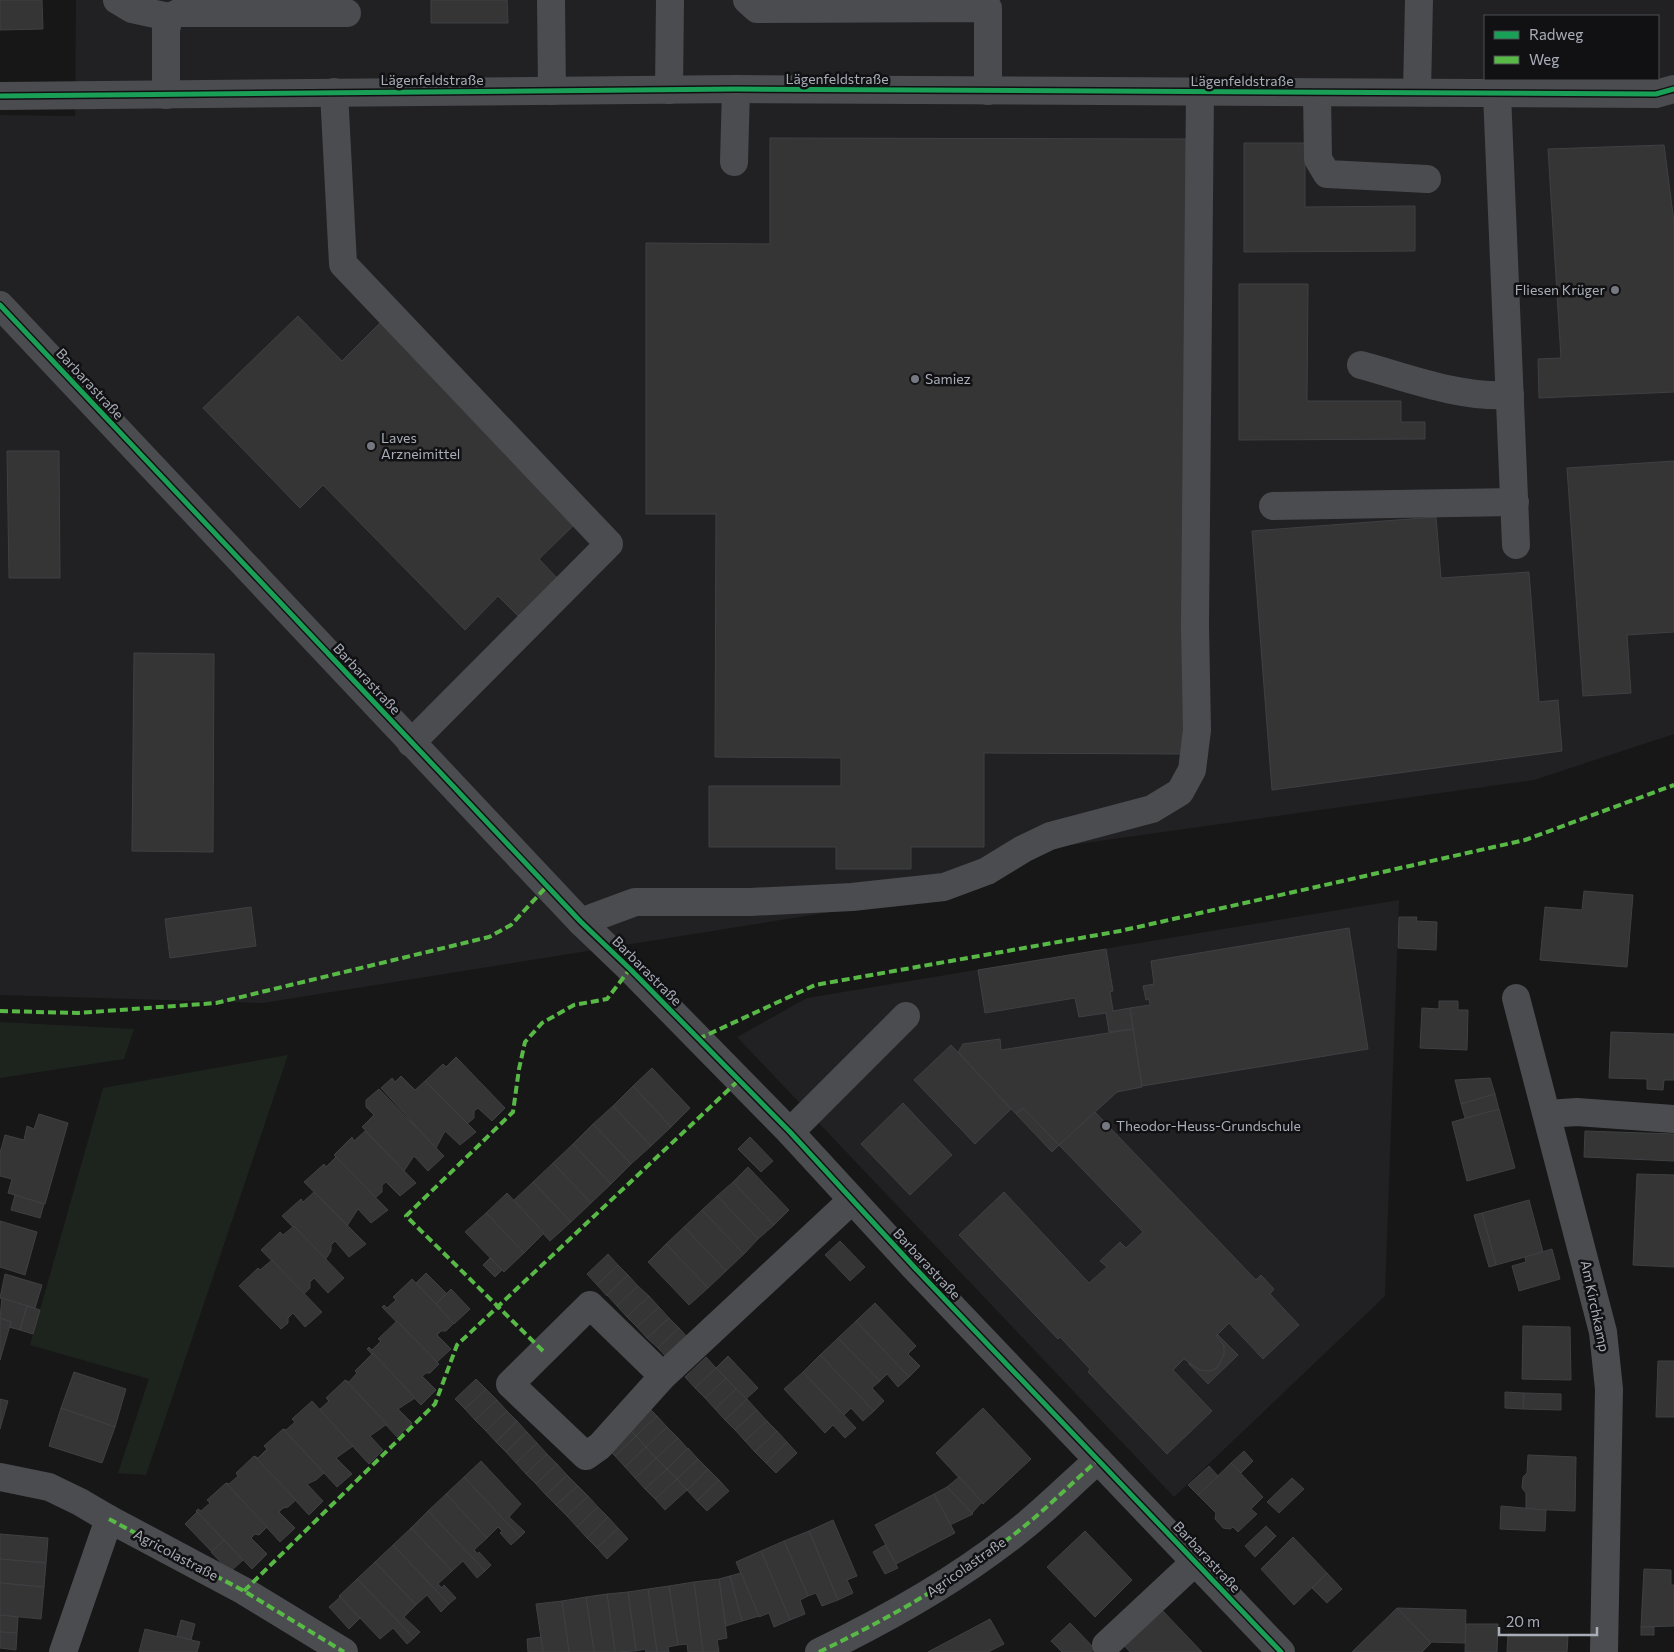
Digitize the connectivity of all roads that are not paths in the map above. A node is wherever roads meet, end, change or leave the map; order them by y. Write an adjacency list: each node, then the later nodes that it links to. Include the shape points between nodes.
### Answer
1 (117, 0): 7 (street, via 132,9)
2 (551, 0): 11 (street)
3 (670, 0): 10 (street)
4 (747, 0): 12 (street, via 756,9 988,8)
5 (1419, 0): 16 (street)
6 (347, 12): 7 (street, via 178,13)
7 (169, 17): 18 (street)
8 (736, 89): 10 (street, Lägenfeldstraße); 12 (street, Lägenfeldstraße); 20 (street)
9 (1674, 89): 17 (street, Lägenfeldstraße, via 1656,94)
10 (668, 90): 11 (street, Lägenfeldstraße)
11 (552, 91): 13 (street, Lägenfeldstraße)
12 (988, 91): 14 (street, Lägenfeldstraße)
13 (334, 92): 18 (street, Lägenfeldstraße); 28 (street, via 343,264 609,544)
14 (1200, 92): 15 (street, Lägenfeldstraße); 29 (street, via 1197,730 1192,770 1180,792 1152,809 1050,836 987,871 944,887 852,897 750,902 635,902)
15 (1317, 92): 16 (street, Lägenfeldstraße); 21 (street, via 1318,159 1327,174)
16 (1417, 92): 17 (street, Lägenfeldstraße)
17 (1497, 94): 24 (street)
18 (166, 95): 19 (street, Lägenfeldstraße)
19 (0, 96)
20 (734, 162)
21 (1427, 179)
22 (0, 304): 28 (street, Barbarastraße)
23 (1361, 365): 24 (street, via 1446,389 1490,396)
24 (1510, 395): 25 (street)
25 (1515, 502): 26 (street); 27 (street)
26 (1273, 506)
27 (1516, 545)
28 (412, 743): 29 (street, Barbarastraße)
29 (581, 922): 34 (street, Barbarastraße)
30 (1516, 998): 32 (street, Am Kirchkamp)
31 (906, 1016): 34 (street)
32 (1547, 1114): 33 (street, via 1577,1112); 46 (street, Am Kirchkamp, via 1603,1332 1608,1380)
33 (1674, 1119)
34 (790, 1132): 35 (street, Barbarastraße)
35 (852, 1200): 36 (street); 37 (street, Barbarastraße)
36 (664, 1376): 36 (street, via 600,1446 586,1456 510,1384 590,1305)
37 (1098, 1460): 40 (street, Barbarastraße); 44 (street, Agricolastraße, via 1026,1525 944,1584 876,1625)
38 (0, 1477): 39 (street, Agricolastraße, via 49,1487)
39 (109, 1519): 42 (street); 43 (street, Agricolastraße, via 244,1591)
40 (1196, 1561): 41 (street); 45 (street, Barbarastraße)
41 (1106, 1645)
42 (63, 1652)
43 (344, 1652)
44 (819, 1652)
45 (1281, 1652)
46 (1604, 1652)

